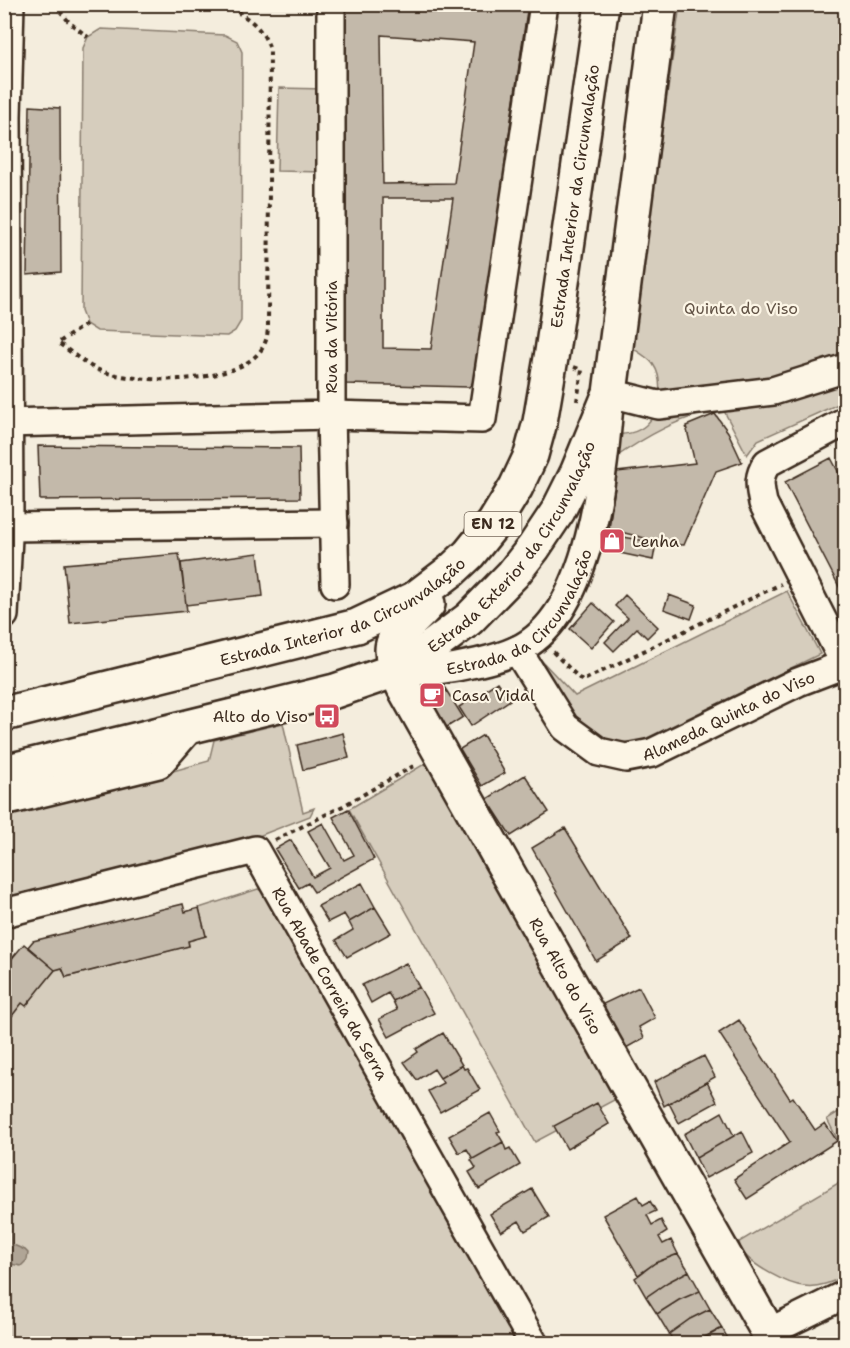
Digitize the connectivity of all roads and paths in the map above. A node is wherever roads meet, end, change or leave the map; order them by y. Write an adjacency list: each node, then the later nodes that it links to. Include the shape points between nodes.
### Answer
1 (10, 4): 9 (street)
2 (54, 4): 8 (path)
3 (238, 4): 10 (path, via 240,14 252,21 270,49 268,324 263,347 247,361 209,376 124,378 94,368 58,343)
4 (331, 4): 14 (street, Rua da Vitória)
5 (544, 4): 14 (street, via 482,419)
6 (602, 4): 19 (main road, Estrada Interior da Circunvalação / EN 12, via 540,422 516,487)
7 (660, 4): 13 (main road, Estrada Exterior da Circunvalação / EN 12)
8 (88, 37)
9 (7, 52): 11 (street)
10 (86, 324)
11 (6, 340): 16 (street)
12 (846, 368): 13 (street, via 773,392 658,405)
13 (610, 393): 23 (street, Estrada da Circunvalação, via 587,548 576,584 561,610); 25 (main road, Estrada Exterior da Circunvalação / EN 12, via 578,473 534,547 469,620)
14 (331, 415): 16 (street, Rua da Vitória); 17 (street)
15 (846, 421): 20 (street, via 777,456 761,472 763,503)
16 (6, 423): 18 (street)
17 (334, 523): 18 (street); 21 (street)
18 (9, 527): 22 (street)
19 (469, 554): 25 (main road, Rua Alto do Viso, via 415,619 397,633 392,649); 26 (main road, Estrada Interior da Circunvalação / EN 12, via 414,599 357,626)
20 (801, 575): 23 (path, via 582,681); 24 (street)
21 (335, 584)
22 (4, 615)
23 (527, 643): 24 (street, Alameda Quinta do Viso, via 565,727 599,752 626,758 652,753 798,682); 25 (street, Estrada da Circunvalação, via 478,662 436,670)
24 (845, 665)
25 (396, 670): 27 (main road, Estrada Exterior da Circunvalação / EN 12, via 334,691); 28 (main road, Rua Alto do Viso)
26 (4, 714)
27 (192, 726): 29 (main road, Estrada Exterior da Circunvalação / EN 12); 30 (street, via 159,764)
28 (441, 750): 31 (path, via 344,806); 34 (main road, Rua Alto do Viso)
29 (4, 772)
30 (4, 802)
31 (255, 850): 32 (street); 35 (street, Rua Abade Correia da Serra)
32 (4, 913)
33 (846, 1294): 34 (street, Rua Alto do Viso)
34 (772, 1338)
35 (534, 1344)

